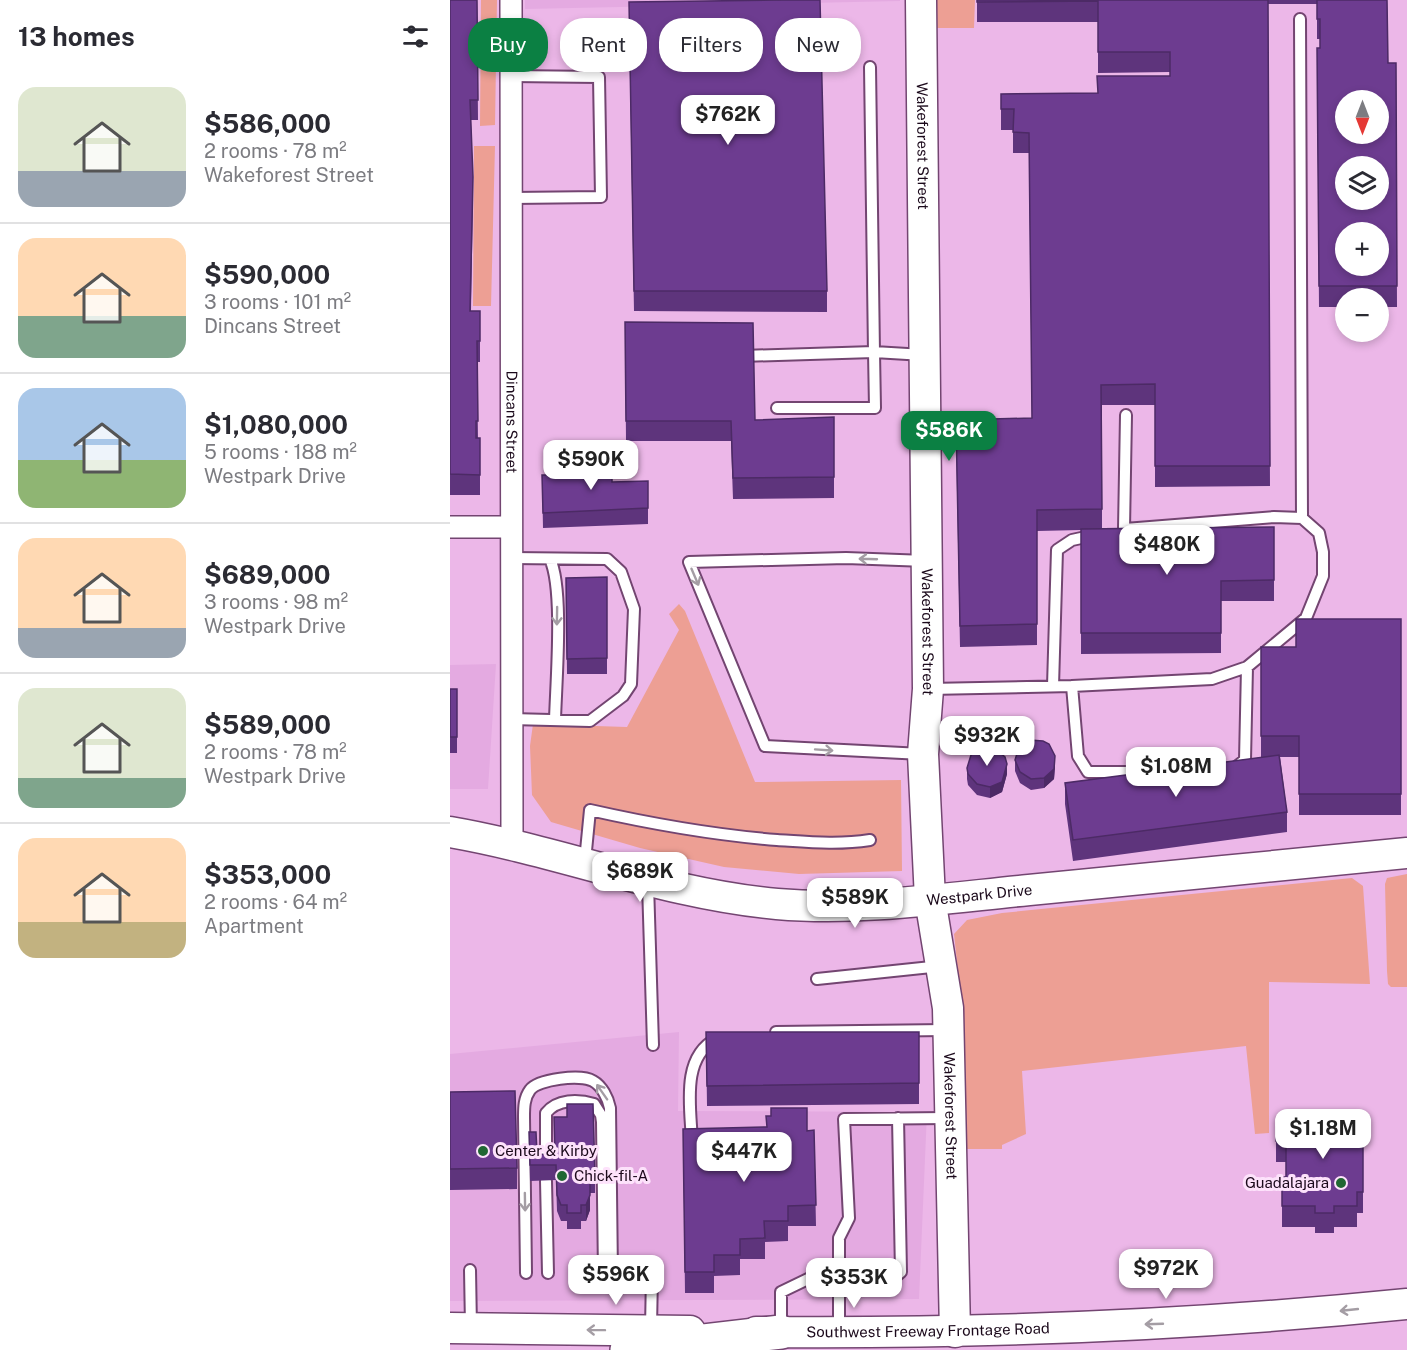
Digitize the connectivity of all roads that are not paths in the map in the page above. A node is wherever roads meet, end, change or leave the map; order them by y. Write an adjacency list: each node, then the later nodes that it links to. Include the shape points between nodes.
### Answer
1 (511, 0): 5 (street, Dincans Street)
2 (921, 0): 8 (main road, Wakeforest Street)
3 (1300, 19): 12 (lane)
4 (870, 67): 7 (lane)
5 (511, 76): 6 (street, Dincans Street); 6 (lane, via 599,77 601,197)
6 (512, 198): 14 (street, Dincans Street)
7 (874, 352): 8 (lane); 9 (lane); 10 (lane, via 875,408)
8 (924, 355): 18 (main road, Wakeforest Street)
9 (725, 356)
10 (777, 408)
11 (1126, 415): 15 (lane)
12 (1302, 518): 15 (lane); 19 (lane, via 1318,533 1323,576 1306,618)
13 (450, 527): 14 (street)
14 (511, 527): 16 (street, Dincans Street)
15 (1113, 531): 20 (lane, via 1072,540 1057,550)
16 (511, 558): 17 (lane); 23 (street, Dincans Street)
17 (550, 559): 24 (lane, one-way to 24, via 557,597); 24 (lane, via 607,559 621,572 634,609 631,684 623,696 590,721)
18 (927, 561): 22 (main road, Wakeforest Street); 25 (lane, one-way to 25, via 846,558 689,562 765,746)
19 (1247, 667): 21 (lane, via 1212,679); 26 (lane, via 1245,760 1234,768)
20 (1053, 686): 21 (lane); 22 (lane)
21 (1072, 686): 27 (lane, via 1077,756 1088,772)
22 (928, 689): 25 (main road, Wakeforest Street)
23 (511, 719): 24 (lane); 30 (street, Dincans Street)
24 (555, 720)
25 (923, 754): 34 (main road, Wakeforest Street)
26 (1224, 769)
27 (1170, 772)
28 (450, 832): 30 (main road, Westpark Drive)
29 (870, 840): 32 (lane, via 840,844 729,836 590,810)
30 (512, 844): 32 (main road, Westpark Drive)
31 (1407, 853): 34 (main road, Westpark Drive)
32 (584, 864): 33 (main road, Westpark Drive)
33 (648, 881): 34 (main road, Westpark Drive, via 779,904 860,905); 40 (lane)
34 (930, 899): 35 (main road, Wakeforest Street)
35 (941, 966): 36 (lane); 37 (main road, Wakeforest Street)
36 (818, 979)
37 (948, 1030): 38 (lane); 42 (main road, Wakeforest Street)
38 (769, 1032)
39 (729, 1035): 43 (lane, via 702,1049 692,1068)
40 (653, 1045)
41 (898, 1118): 42 (lane); 44 (lane, via 844,1119 849,1218 839,1238); 49 (lane, via 901,1272 894,1278)
42 (950, 1118): 53 (main road, Wakeforest Street)
43 (692, 1149)
44 (839, 1264): 49 (lane); 52 (lane, via 781,1292)
45 (470, 1270): 51 (lane)
46 (526, 1273): 47 (lane, one-way to 46, via 546,1113 565,1102 594,1104 601,1115 608,1274 610,1108 595,1081 578,1078 537,1084 525,1102)
47 (548, 1273)
48 (652, 1274): 55 (lane)
49 (839, 1279): 54 (lane)
50 (1407, 1304): 53 (main road, Southwest Freeway Frontage Road, one-way to 53, via 1172,1323)
51 (461, 1329): 55 (main road, one-way to 51)
52 (781, 1332): 54 (main road, Southwest Freeway Frontage Road); 55 (highway)
53 (955, 1332): 54 (main road, Southwest Freeway Frontage Road)
54 (839, 1333)
55 (639, 1340)

